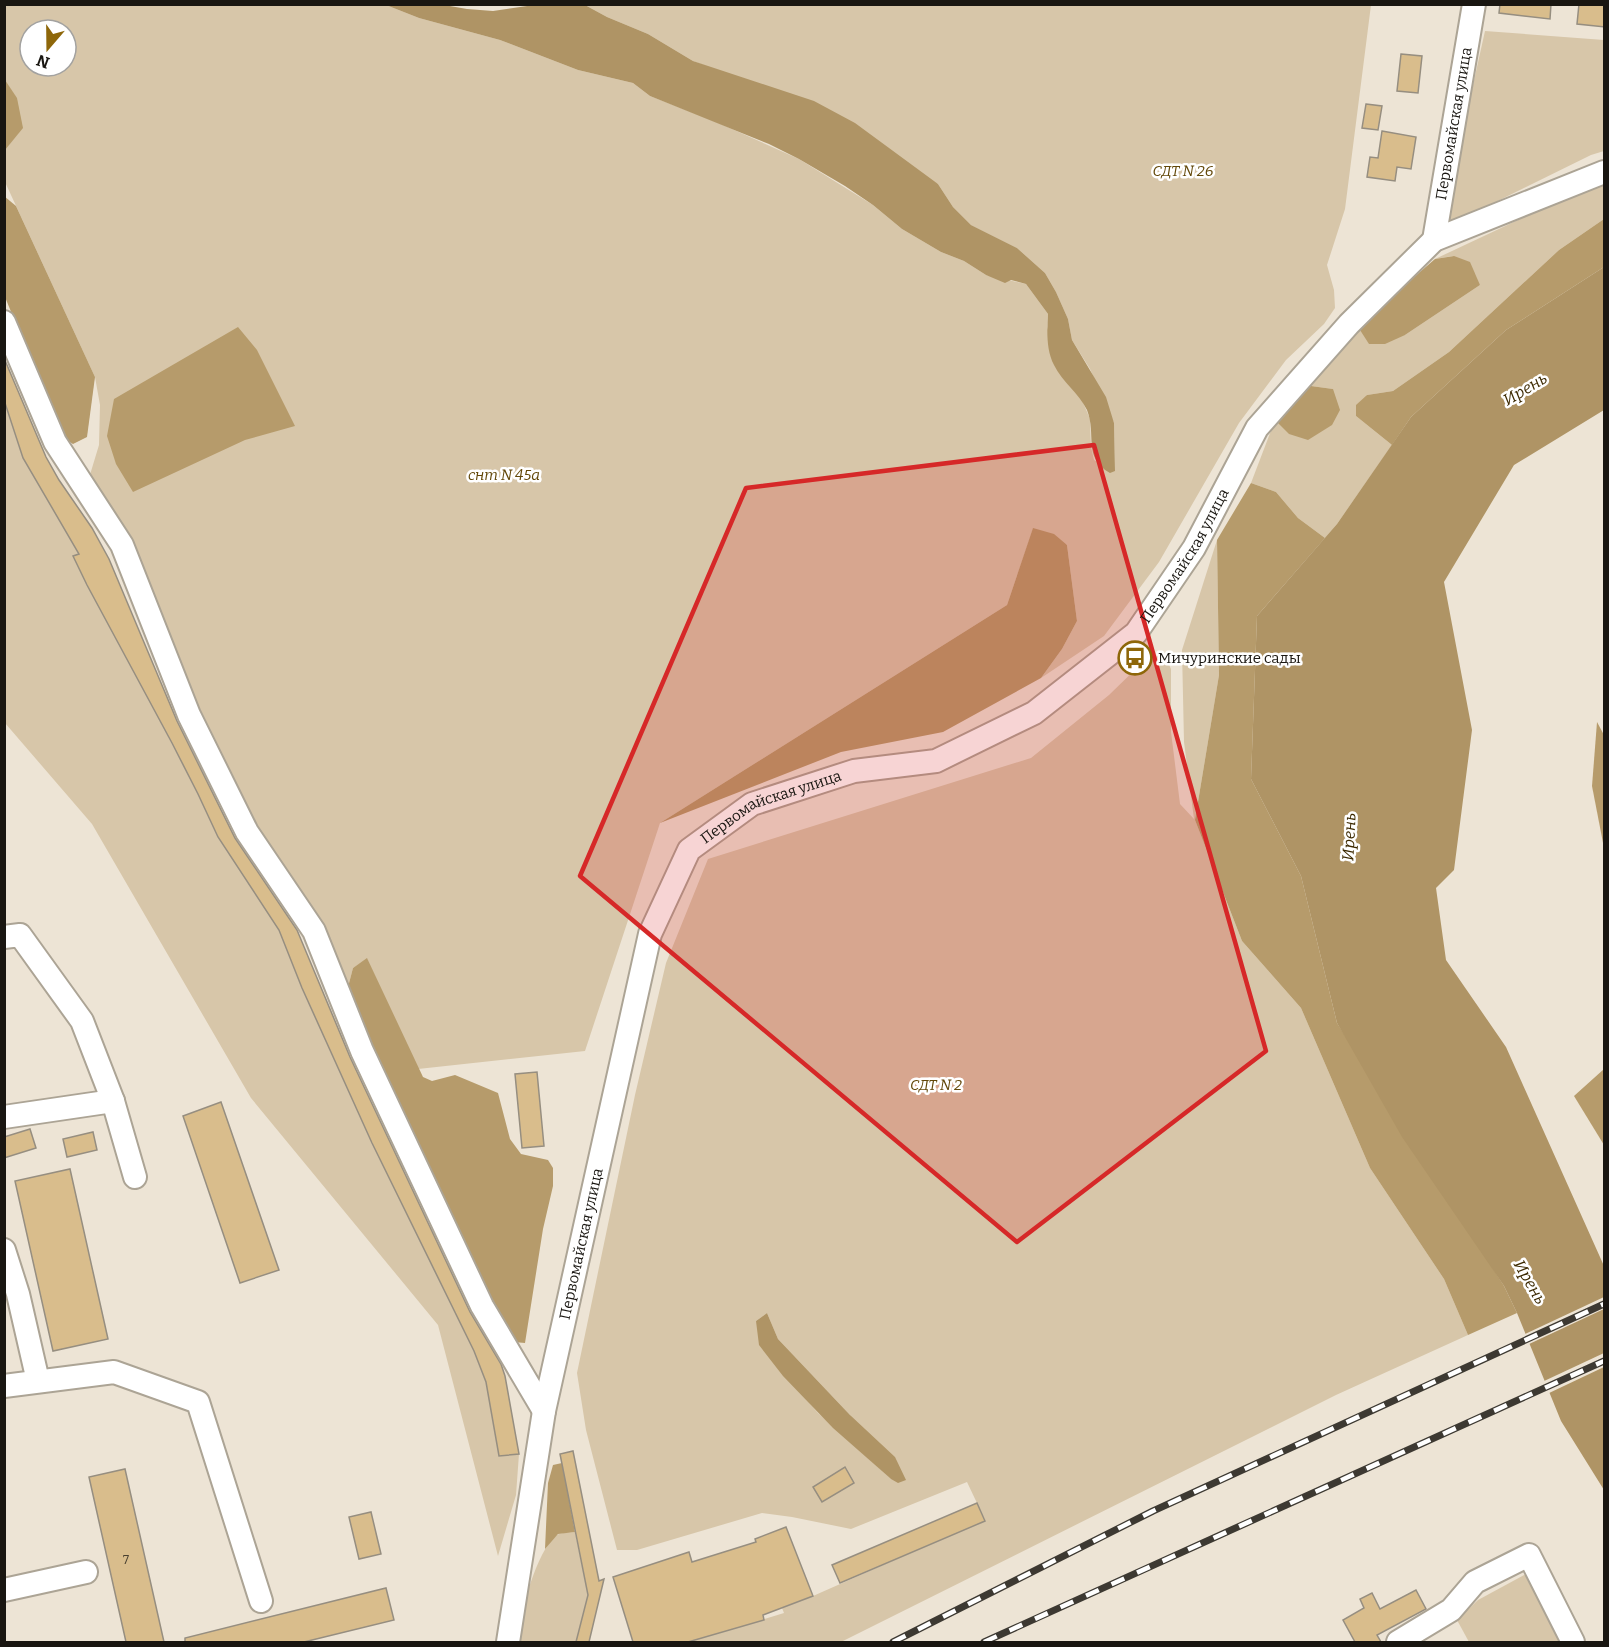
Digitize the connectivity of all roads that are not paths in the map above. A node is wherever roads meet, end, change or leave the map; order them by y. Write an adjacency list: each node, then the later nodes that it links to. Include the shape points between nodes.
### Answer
1 (1474, 4): 3 (street, Первомайская улица)
2 (1605, 172): 3 (street, Первомайская улица)
3 (1434, 240): 12 (street, Первомайская улица, via 1349,324 1257,428 1194,548 1136,633 1034,713 936,761 854,771 752,804 689,850 650,934)
4 (4, 322): 12 (street, via 55,442 122,545 189,716 247,832 314,931 362,1051 482,1306)
5 (4, 937): 6 (street, via 20,935 82,1021)
6 (113, 1101): 7 (street); 8 (street)
7 (4, 1117)
8 (135, 1177)
9 (4, 1250): 10 (street)
10 (38, 1381): 11 (street); 15 (street, via 114,1372 198,1402)
11 (4, 1386)
12 (544, 1411): 16 (street, Первомайская улица)
13 (86, 1572): 14 (street)
14 (4, 1590)
15 (261, 1601)
16 (508, 1642)
17 (1398, 1642): 18 (street, via 1451,1610 1475,1582 1528,1555)
18 (1573, 1642)

